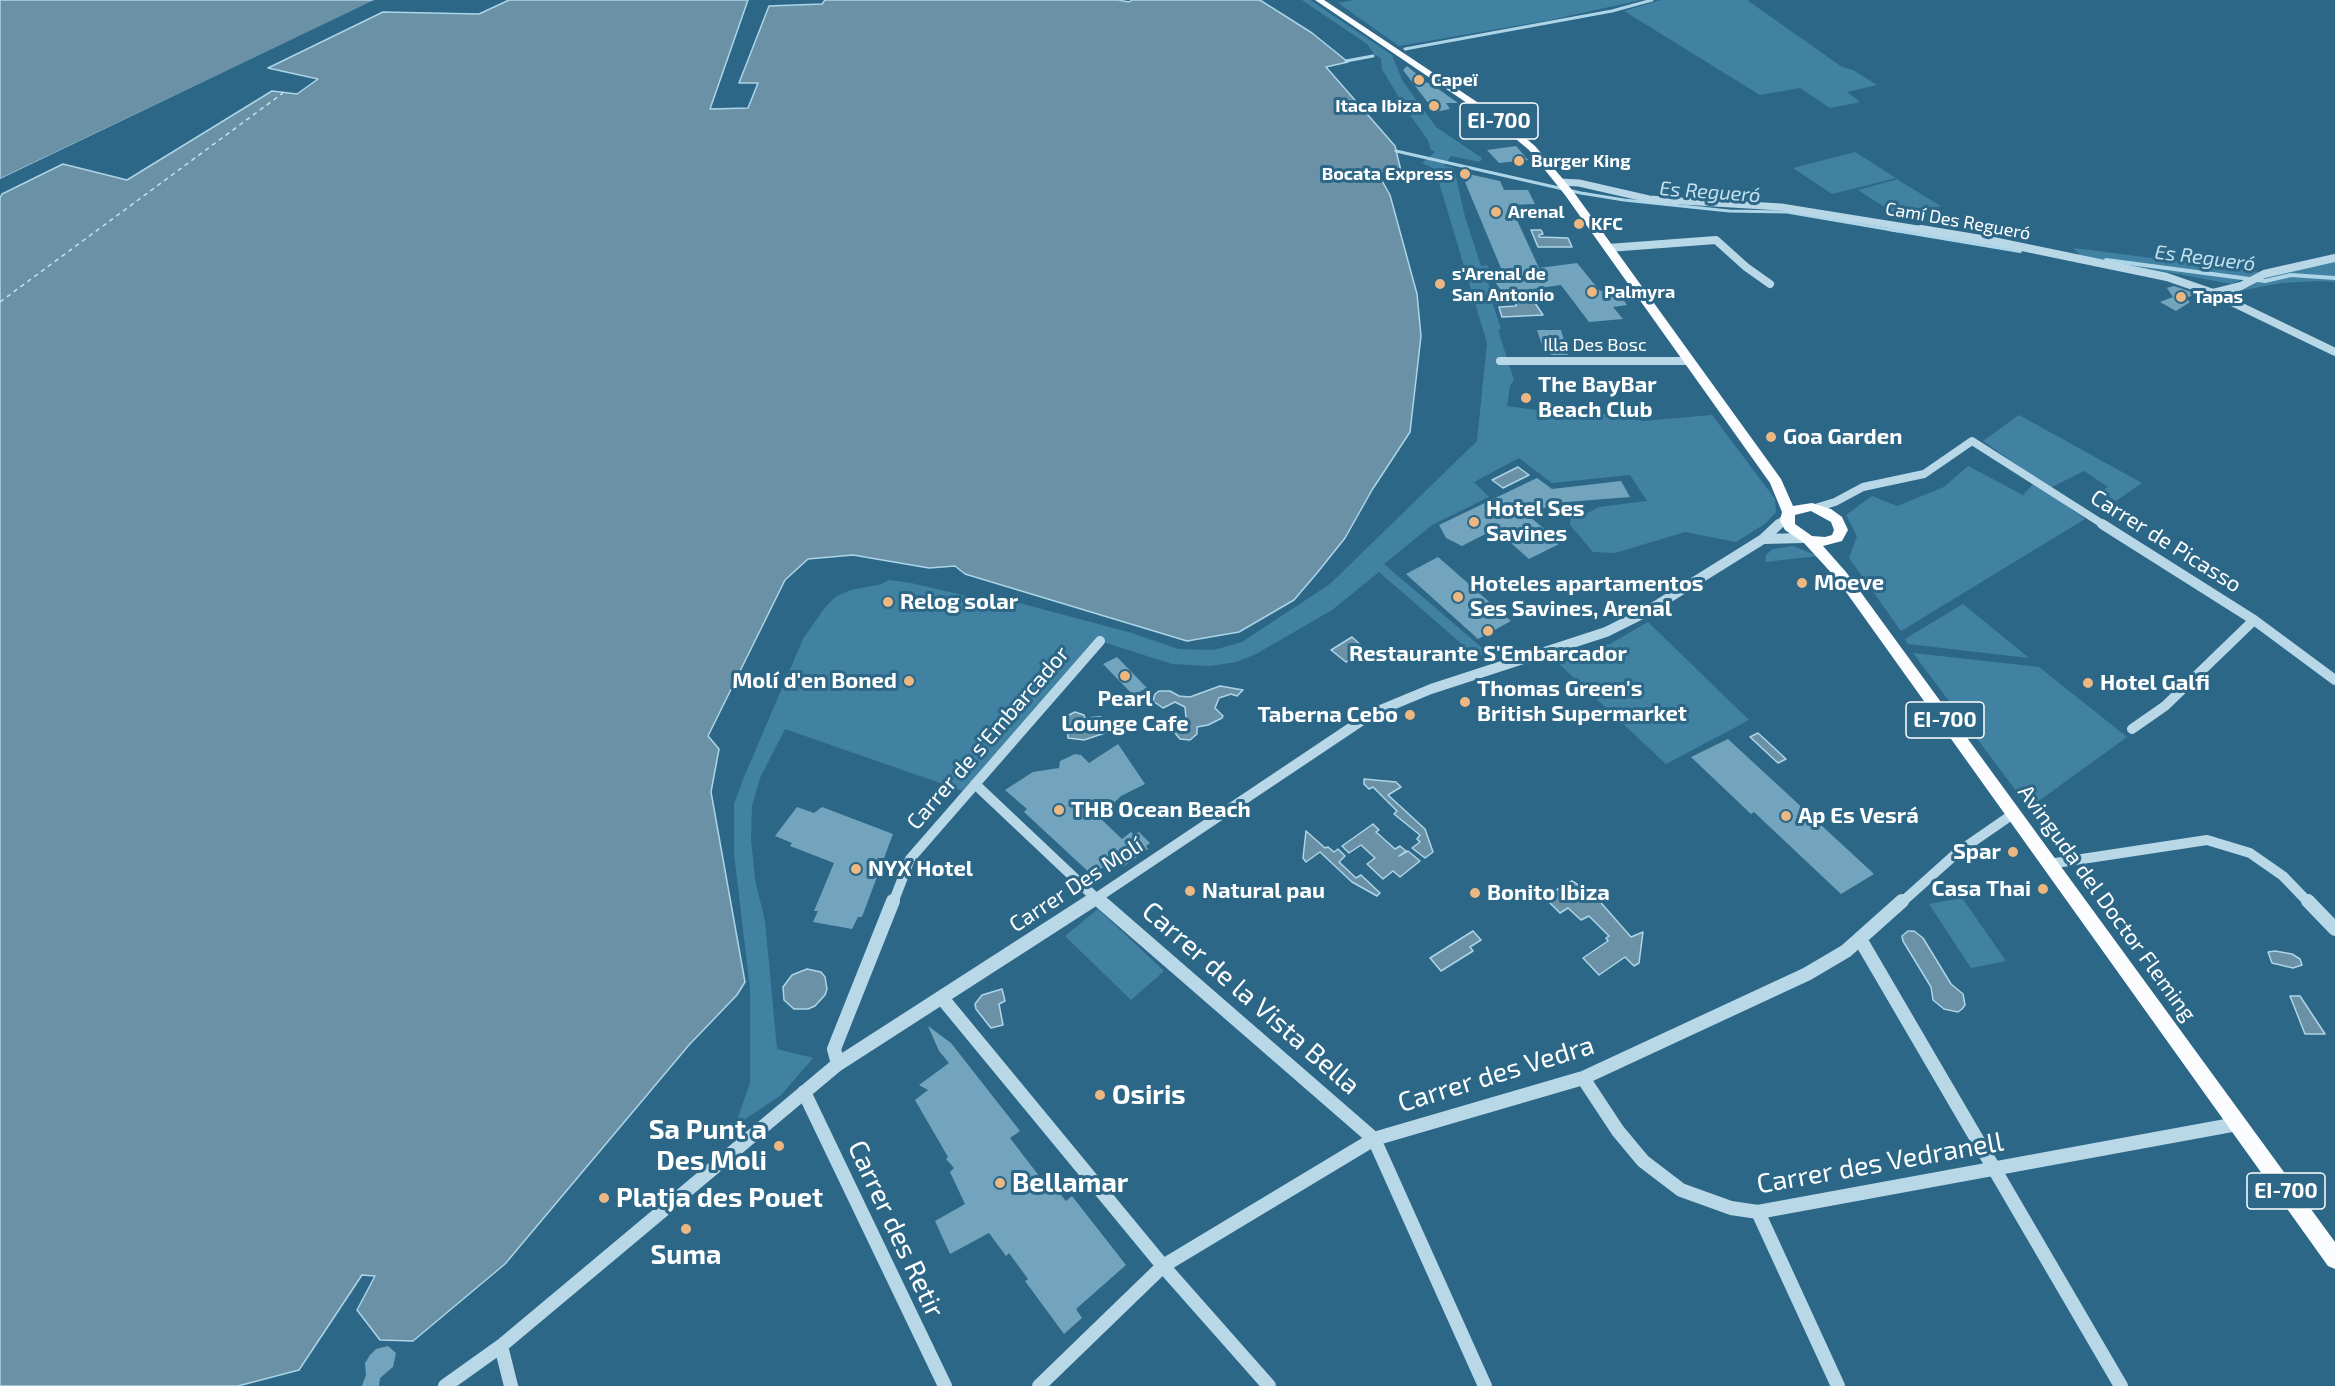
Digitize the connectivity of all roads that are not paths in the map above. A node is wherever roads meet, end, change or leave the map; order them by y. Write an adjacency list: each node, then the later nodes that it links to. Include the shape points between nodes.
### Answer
1 (1318, 0): 2 (main road, Avinguda del Doctor Fleming / EI-700, via 1501,122 1532,148)
2 (1564, 187): 3 (main road, Avinguda del Doctor Fleming / EI-700); 6 (street, Camí Des Regueró, via 1578,183 1648,199 1781,207 1993,241 2167,277)
3 (1608, 249): 5 (street, via 1716,240); 9 (main road, Avinguda del Doctor Fleming / EI-700)
4 (2335, 258): 6 (street, via 2258,276 2247,284)
5 (1770, 284)
6 (2213, 293): 7 (street, Camí Des Regueró)
7 (2335, 352)
8 (1500, 361): 9 (street, Illa Des Bosc)
9 (1689, 361): 10 (main road, Avinguda del Doctor Fleming / EI-700)
10 (1776, 482): 12 (main road, Avinguda del Doctor Fleming / EI-700); 13 (main road, Avinguda del Doctor Fleming / EI-700)
11 (1840, 499): 12 (street); 14 (street); 19 (street, Carrer de Picasso, via 1863,487 1924,474 1971,441)
12 (1813, 508): 13 (main road, via 1798,508); 14 (main road, Avinguda del Doctor Fleming / EI-700)
13 (1788, 514): 15 (street, Carrer Des Molí); 16 (main road, Avinguda del Doctor Fleming / EI-700, via 1790,528)
14 (1837, 520): 17 (main road, via 1840,535)
15 (1763, 539): 16 (street, Carrer Des Molí); 26 (street, Carrer Des Molí, via 1646,612 1606,632 1431,688 1373,713)
16 (1806, 539): 17 (main road); 18 (main road, Avinguda del Doctor Fleming / EI-700)
17 (1831, 541): 18 (main road, Avinguda del Doctor Fleming / EI-700)
18 (1841, 575): 24 (main road, Avinguda del Doctor Fleming / EI-700)
19 (2254, 620): 21 (street, Carrer de Picasso); 22 (street, via 2165,706)
20 (1100, 641): 23 (street, Carrer de s'Embarcador)
21 (2335, 680)
22 (2132, 729)
23 (975, 784): 26 (street, Carrer de la Vista Bella); 30 (street, Carrer de s'Embarcador, via 910,859 834,1049)
24 (2013, 814): 25 (main road, Avinguda del Doctor Fleming / EI-700); 28 (street, Carrer des Vedra, via 1958,852)
25 (2049, 864): 27 (street, via 2207,840 2250,853 2283,876); 33 (main road, Avinguda del Doctor Fleming / EI-700)
26 (1096, 898): 29 (street, Carrer Des Molí); 34 (street, Carrer de la Vista Bella)
27 (2335, 929)
28 (1860, 939): 31 (street, Carrer des Vedra, via 1807,974); 35 (street)
29 (942, 998): 30 (street, Carrer Des Molí); 38 (street)
30 (838, 1064): 32 (street, Carrer Des Molí)
31 (1583, 1078): 34 (street, Carrer des Vedra); 36 (street, Carrer des Vedranell, via 1643,1161 1681,1190 1731,1208)
32 (804, 1092): 39 (street, Carrer Des Molí); 42 (street, Carrer des Retir)
33 (2237, 1124): 35 (street, Carrer des Vedranell); 37 (main road, Avinguda del Doctor Fleming / EI-700)
34 (1374, 1139): 38 (street, Carrer des Vedra); 45 (street, Carrer de la Vista Bella)
35 (1993, 1168): 36 (street, Carrer des Vedranell); 47 (street)
36 (1758, 1212): 46 (street)
37 (2335, 1259)
38 (1163, 1266): 43 (street, Carrer des Vedra); 44 (street)
39 (501, 1346): 40 (street, Carrer Des Molí); 41 (street)
40 (445, 1386)
41 (511, 1386)
42 (945, 1386)
43 (1039, 1386)
44 (1269, 1386)
45 (1485, 1386)
46 (1838, 1386)
47 (2121, 1386)

